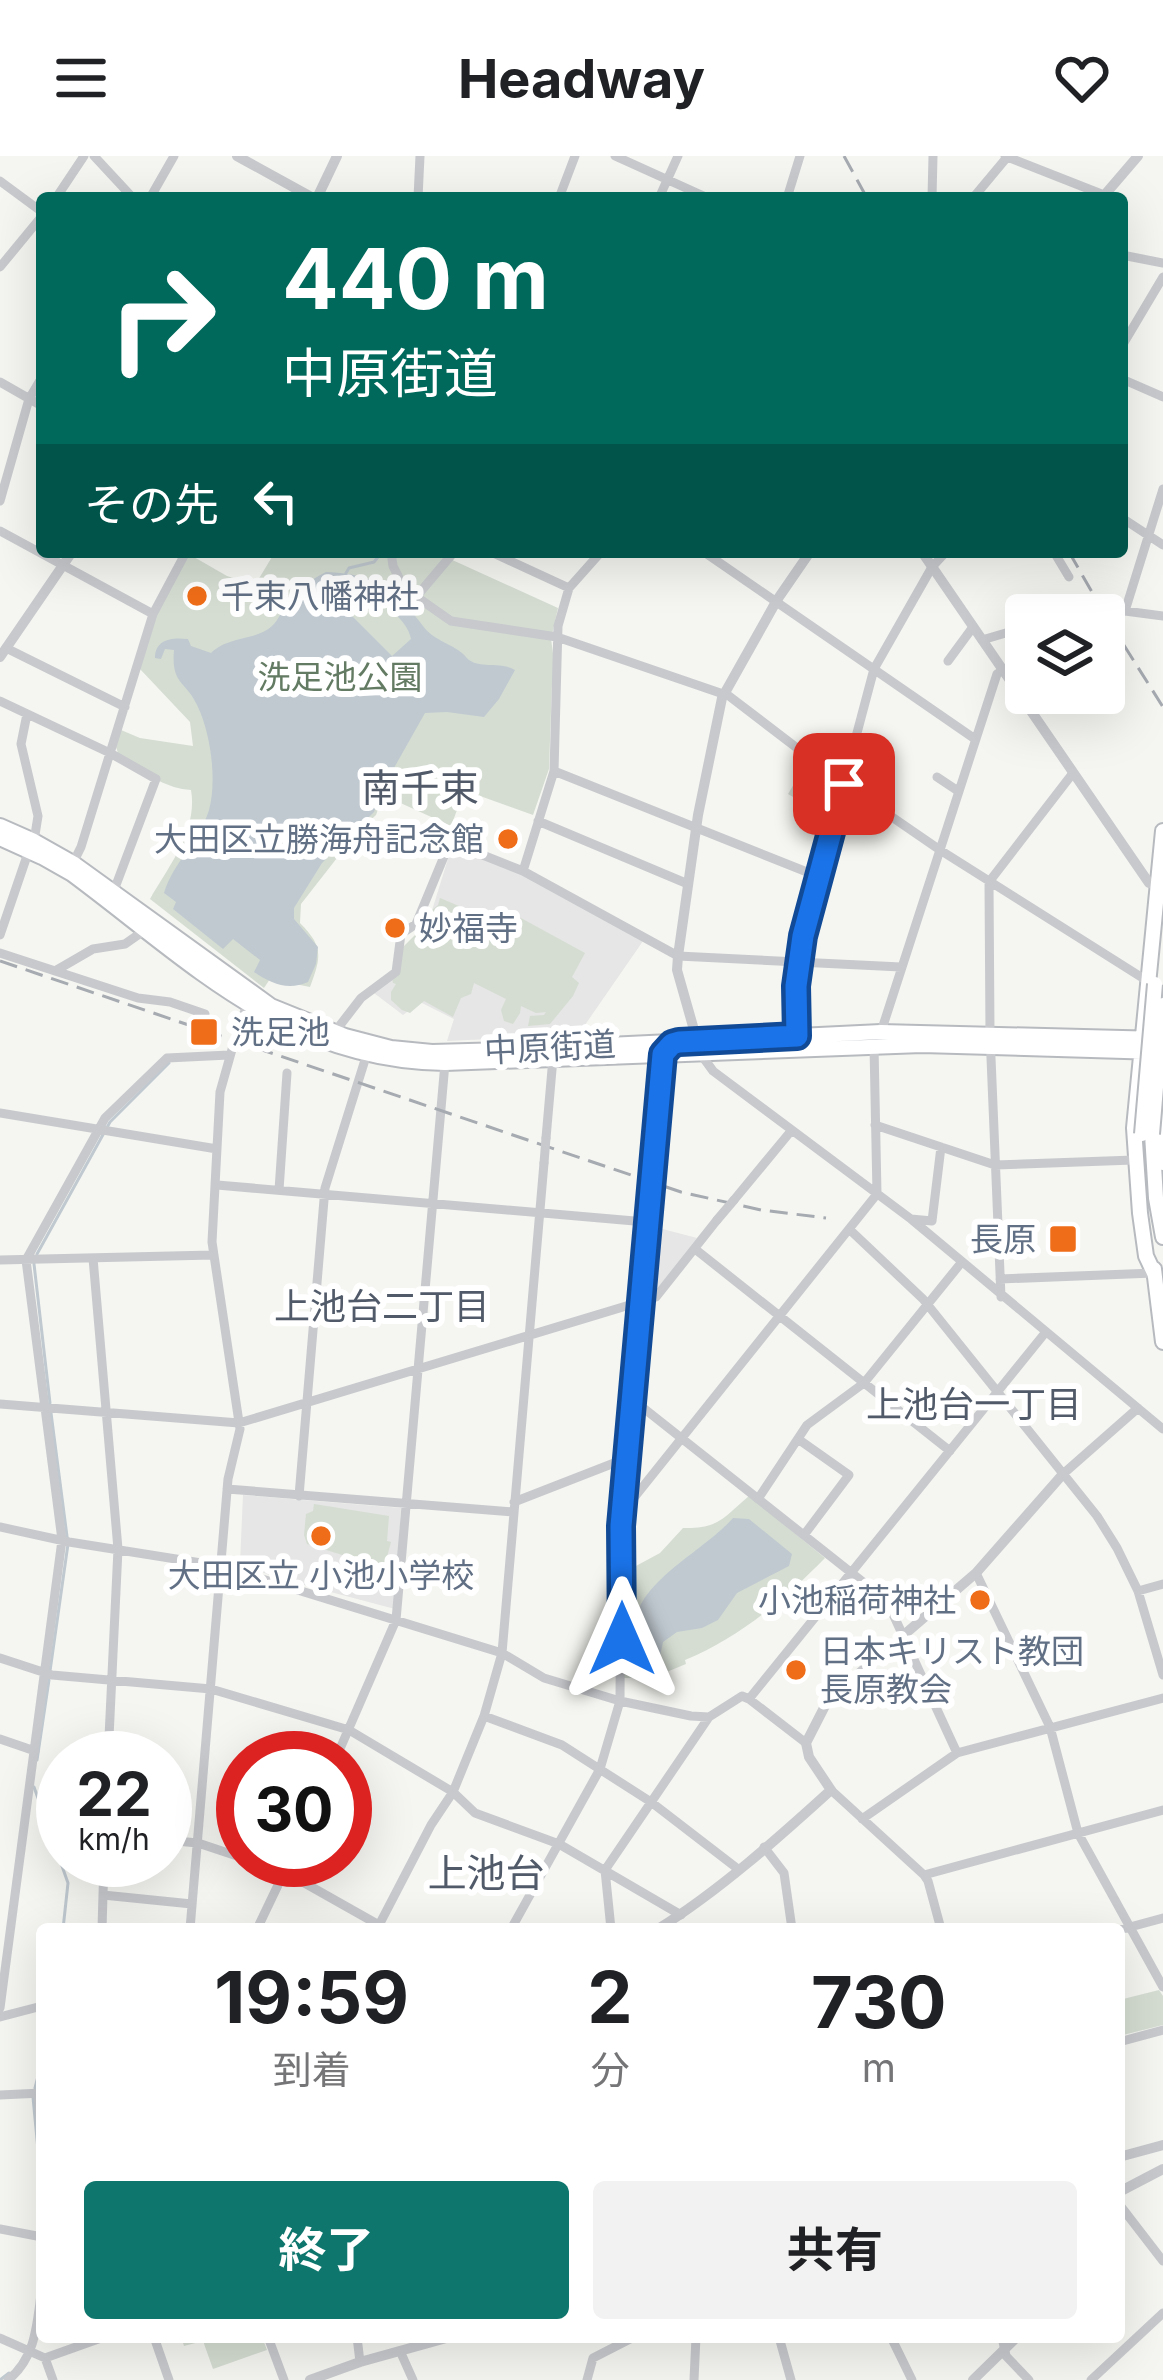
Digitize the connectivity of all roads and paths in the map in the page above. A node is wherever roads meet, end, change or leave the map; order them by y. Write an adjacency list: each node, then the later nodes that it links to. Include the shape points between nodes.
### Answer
1 (84, 156): 16 (street)
2 (94, 156): 17 (street)
3 (174, 156): 18 (street)
4 (237, 156): 19 (street)
5 (337, 156): 20 (street)
6 (420, 156): 21 (street)
7 (575, 156): 22 (street)
8 (615, 156): 14 (street)
9 (678, 156): 14 (street)
10 (800, 156): 25 (street)
11 (933, 156): 26 (street)
12 (1007, 156): 27 (street); 28 (street)
13 (1138, 156): 29 (street)
14 (666, 179): 23 (street); 24 (street)
15 (0, 181): 30 (street)
16 (60, 192)
17 (127, 192)
18 (153, 192)
19 (304, 192)
20 (318, 192)
21 (418, 192)
22 (561, 192)
23 (661, 192)
24 (695, 192)
25 (789, 192)
26 (932, 192)
27 (978, 192)
28 (1091, 192)
29 (1107, 192)
30 (36, 209)
31 (36, 222): 34 (street)
32 (1128, 256): 33 (street)
33 (1163, 262)
34 (0, 267)
35 (1163, 277): 36 (street)
36 (1128, 336)
37 (0, 382): 41 (street)
38 (1128, 382): 40 (street)
39 (36, 387): 41 (street)
40 (1163, 397)
41 (29, 399): 42 (street); 44 (street)
42 (36, 403)
43 (1163, 489): 47 (street)
44 (0, 501)
45 (1128, 522): 47 (street)
46 (0, 531): 49 (street)
47 (1148, 536): 48 (street); 68 (street)
48 (1163, 545)
49 (36, 550)
50 (52, 558): 62 (street)
51 (69, 558): 62 (street)
52 (183, 558): 69 (street)
53 (392, 558): 66 (street)
54 (449, 558): 66 (street)
55 (504, 558): 65 (street)
56 (596, 558): 65 (street)
57 (713, 558): 67 (street)
58 (806, 558): 67 (street)
59 (926, 558): 63 (street)
60 (940, 558): 63 (street)
61 (1058, 558): 64 (street)
62 (65, 565): 69 (street); 75 (street)
63 (932, 566): 71 (street); 77 (street)
64 (1069, 577)
65 (568, 588): 73 (street)
66 (416, 597): 73 (street, via 451,621)
67 (778, 600): 77 (street); 79 (street)
68 (1125, 611): 70 (street)
69 (153, 614): 81 (street)
70 (1163, 616)
71 (974, 627): 74 (street); 76 (street)
72 (1005, 633): 74 (street)
73 (557, 637): 79 (street); 85 (street)
74 (982, 640): 78 (street)
75 (3, 652): 81 (street)
76 (948, 661)
77 (874, 669): 83 (street); 88 (street)
78 (1003, 670): 83 (street); 86 (street)
79 (724, 694): 88 (street); 92 (street)
80 (0, 700): 82 (street)
81 (124, 707): 84 (street)
82 (27, 713): 84 (street); 95 (street, via 21,744 38,816)
83 (975, 740): 89 (street)
84 (110, 753): 97 (street); 103 (street, via 156,779)
85 (554, 771): 90 (street); 92 (street)
86 (1073, 773): 100 (street); 102 (street)
87 (937, 777): 89 (street)
88 (844, 784): 96 (street); 99 (street)
89 (958, 791): 96 (street)
90 (538, 821): 98 (street); 101 (street)
91 (0, 826): 95 (main road, 中原街道)
92 (696, 827): 99 (street); 101 (street)
93 (1163, 831): 102 (main road)
94 (0, 838): 95 (main road, 中原街道)
95 (32, 845): 97 (main road, 中原街道); 105 (main road, 中原街道); 106 (street)
96 (940, 850): 100 (street); 110 (street)
97 (73, 863): 103 (main road, 中原街道)
98 (523, 871): 108 (street); 116 (street, via 450,842 416,925 401,934 396,972 361,998)
99 (818, 876): 109 (street)
100 (989, 882): 112 (street); 120 (street)
101 (688, 884): 108 (street)
102 (1157, 885): 112 (main road)
103 (113, 892): 113 (main road, 中原街道)
104 (1163, 916): 112 (main road)
105 (146, 929): 111 (street); 113 (main road, 中原街道)
106 (0, 935)
107 (0, 953): 111 (street)
108 (678, 956): 109 (street); 124 (street)
109 (799, 963): 110 (street); 117 (street)
110 (901, 967): 118 (street)
111 (56, 971): 115 (street)
112 (1152, 983): 123 (main road); 136 (main road, bridge)
113 (252, 1002): 116 (main road, 中原街道); 122 (street); 125 (main road, 中原街道, via 298,1032)
114 (1163, 1005): 136 (main road, bridge)
115 (206, 1014)
116 (334, 1033): 125 (main road, 中原街道)
117 (797, 1036): 118 (main road, 中原街道); 124 (main road, 中原街道)
118 (877, 1039): 120 (main road, 中原街道); 124 (main road, 中原街道); 133 (street)
119 (1163, 1039): 123 (main road, 中原街道)
120 (991, 1041): 123 (main road, 中原街道); 141 (street)
121 (679, 1042): 124 (main road, 中原街道); 125 (main road, 中原街道); 127 (street)
122 (232, 1046): 134 (street, via 167,1058); 138 (street)
123 (1142, 1046): 126 (main road, 中原街道); 139 (main road)
124 (699, 1047): 127 (main road, 中原街道); 135 (street, via 710,1068)
125 (368, 1050): 129 (main road, 中原街道); 144 (street)
126 (1163, 1052)
127 (663, 1054): 128 (main road, 中原街道); 149 (street, bridge)
128 (553, 1058): 129 (main road, 中原街道); 147 (street, bridge)
129 (445, 1063): 146 (street)
130 (287, 1073): 143 (street)
131 (1163, 1097): 140 (main road)
132 (0, 1113): 134 (street)
133 (875, 1125): 137 (street); 145 (street)
134 (100, 1129): 138 (street); 156 (street)
135 (790, 1131): 145 (street); 152 (street, bridge)
136 (1147, 1134): 151 (main road); 158 (main road)
137 (941, 1147): 141 (street); 148 (street, via 932,1221)
138 (217, 1149): 142 (street)
139 (1134, 1160): 141 (street); 158 (main road)
140 (1163, 1160)
141 (995, 1165): 159 (street)
142 (217, 1185): 143 (street); 153 (street)
143 (279, 1190): 144 (street)
144 (325, 1194): 146 (street); 171 (street)
145 (877, 1194): 148 (street); 150 (street)
146 (432, 1203): 147 (street); 167 (street)
147 (540, 1213): 149 (street); 165 (street)
148 (911, 1220): 157 (street)
149 (646, 1222): 161 (street)
150 (849, 1229): 162 (street); 163 (street)
151 (1163, 1237)
152 (695, 1249): 161 (street, via 656,1297); 163 (street)
153 (213, 1255): 154 (street); 176 (street)
154 (93, 1258): 156 (street); 175 (street)
155 (0, 1260): 156 (street)
156 (26, 1260): 173 (street)
157 (961, 1263): 160 (street); 162 (street)
158 (1154, 1274): 159 (street); 166 (main road)
159 (1000, 1279): 160 (street)
160 (1001, 1297): 164 (street)
161 (640, 1303): 165 (street); 170 (street)
162 (928, 1305): 168 (street); 169 (street)
163 (780, 1316): 168 (street); 178 (street)
164 (1045, 1333): 169 (street); 174 (street)
165 (529, 1336): 167 (street); 188 (street)
166 (1163, 1342)
167 (418, 1370): 171 (street); 186 (street)
168 (865, 1383): 179 (street); 180 (street)
169 (998, 1390): 180 (street); 182 (street)
170 (632, 1399): 178 (street); 181 (street)
171 (306, 1403): 176 (street); 184 (street)
172 (0, 1404): 173 (street)
173 (44, 1408): 175 (street); 191 (street)
174 (1138, 1408): 177 (street); 182 (street)
175 (106, 1413): 176 (street); 192 (street)
176 (238, 1423): 183 (street)
177 (1163, 1429)
178 (682, 1438): 185 (street); 187 (street)
179 (797, 1439): 185 (street); 190 (street, via 849,1475)
180 (950, 1450): 194 (street)
181 (627, 1458): 187 (street); 188 (street)
182 (1063, 1474): 195 (street); 197 (street)
183 (227, 1489): 184 (street); 193 (street)
184 (299, 1496): 186 (street)
185 (758, 1499): 190 (street)
186 (407, 1504): 188 (street); 198 (street)
187 (623, 1506): 208 (street)
188 (514, 1507): 200 (street)
189 (0, 1527): 191 (street)
190 (803, 1535): 194 (street)
191 (65, 1541): 192 (street); 202 (street)
192 (118, 1549): 193 (street); 204 (street)
193 (220, 1566): 198 (street); 205 (street)
194 (851, 1573): 199 (street, via 886,1600); 207 (street)
195 (976, 1573): 199 (street); 211 (street)
196 (1163, 1584): 197 (street)
197 (1138, 1591): 203 (street)
198 (396, 1620): 200 (street); 212 (street)
199 (902, 1635): 215 (street, via 828,1700); 217 (street)
200 (502, 1653): 208 (street, via 544,1678); 209 (street)
201 (0, 1658): 202 (street)
202 (48, 1674): 204 (street); 216 (street)
203 (1163, 1675)
204 (112, 1679): 205 (street); 213 (street)
205 (211, 1689): 212 (street); 226 (street)
206 (1163, 1698): 211 (street)
207 (749, 1699): 210 (street); 215 (street)
208 (620, 1701): 210 (street); 218 (street)
209 (484, 1716): 218 (street); 220 (street)
210 (709, 1717): 221 (street)
211 (1050, 1727): 217 (street); 224 (street)
212 (349, 1730): 220 (street)
213 (110, 1731)
214 (0, 1739): 216 (street)
215 (806, 1744): 219 (street)
216 (34, 1751): 254 (street)
217 (957, 1754): 223 (street)
218 (600, 1768): 221 (street); 227 (street)
219 (831, 1790): 223 (street); 228 (street)
220 (453, 1792): 227 (street, via 475,1813); 244 (street)
221 (651, 1802): 230 (street); 231 (street)
222 (1163, 1810): 224 (street)
223 (862, 1819): 232 (street)
224 (1078, 1833): 232 (street); 250 (street)
225 (192, 1842): 226 (street)
226 (198, 1843): 229 (street); 237 (street)
227 (559, 1844): 231 (street); 245 (street)
228 (764, 1847): 230 (street); 248 (street, via 784,1873)
229 (216, 1849)
230 (738, 1869): 238 (street)
231 (605, 1870): 238 (street); 246 (street)
232 (924, 1875): 249 (street)
233 (103, 1887): 236 (street)
234 (277, 1887): 242 (street)
235 (310, 1887): 243 (street)
236 (103, 1895): 237 (street); 240 (street)
237 (192, 1904): 241 (street)
238 (681, 1915): 247 (street)
239 (1163, 1918): 251 (street)
240 (102, 1923)
241 (190, 1923)
242 (259, 1923)
243 (372, 1923)
244 (382, 1923)
245 (514, 1923)
246 (610, 1923)
247 (668, 1923)
248 (791, 1923)
249 (939, 1923)
250 (1121, 1923)
251 (1125, 1929)
252 (1125, 1931): 253 (street)
253 (1163, 1988)
254 (0, 2008)
255 (36, 2008): 256 (street)
256 (0, 2017)
257 (1163, 2030): 258 (street)
258 (1125, 2040)
259 (36, 2093): 260 (street)
260 (0, 2095)
261 (1163, 2145): 262 (street)
262 (1125, 2155)
263 (1163, 2169): 264 (street)
264 (1125, 2189)
265 (1125, 2212): 268 (street)
266 (0, 2229): 267 (street)
267 (36, 2236)
268 (1163, 2261)
269 (1163, 2313): 298 (street)
270 (36, 2316): 282 (street)
271 (0, 2338): 282 (street)
272 (87, 2343): 284 (street)
273 (156, 2343): 289 (street)
274 (270, 2343): 290 (street)
275 (357, 2343): 285 (street)
276 (428, 2343): 283 (street)
277 (622, 2343): 293 (street, via 593,2358)
278 (696, 2343): 294 (street)
279 (781, 2343): 295 (street)
280 (893, 2343): 286 (street)
281 (1003, 2343): 296 (street); 297 (street)
282 (29, 2350): 284 (street); 287 (street)
283 (400, 2351): 285 (street); 292 (street)
284 (45, 2358): 288 (street)
285 (360, 2362): 291 (street)
286 (908, 2379)
287 (8, 2380)
288 (53, 2380)
289 (169, 2380)
290 (284, 2380)
291 (310, 2380)
292 (413, 2380)
293 (587, 2380)
294 (694, 2380)
295 (790, 2380)
296 (974, 2380)
297 (1029, 2380)
298 (1091, 2380)

